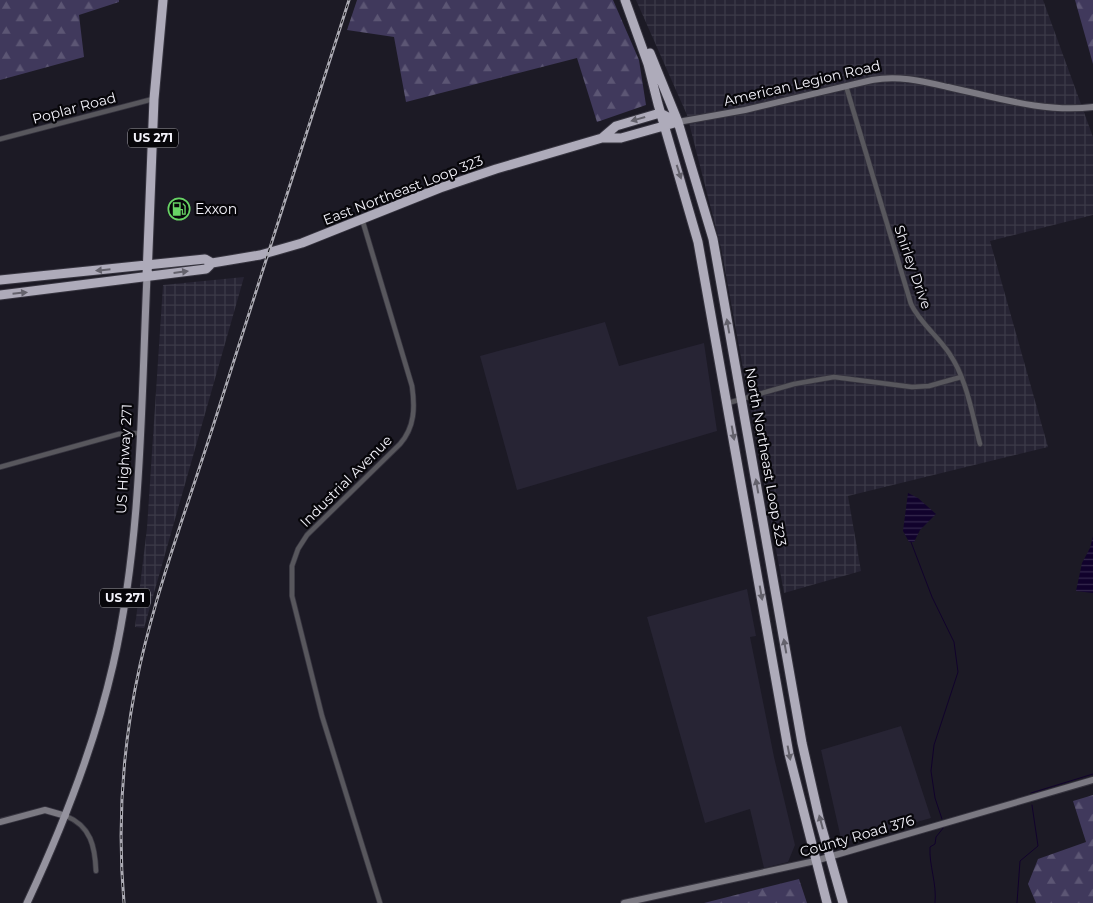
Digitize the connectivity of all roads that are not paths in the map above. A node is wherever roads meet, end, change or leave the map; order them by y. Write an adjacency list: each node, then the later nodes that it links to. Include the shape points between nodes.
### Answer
1 (162, 0): 5 (highway, US Highway 271 / US 271)
2 (625, 0): 3 (highway, North Northeast Loop 323)
3 (635, 24): 7 (highway, North Northeast Loop 323); 8 (highway, North Northeast Loop 323)
4 (846, 86): 6 (street, American Legion Road, via 879,78 901,77 1042,107); 8 (street, American Legion Road, via 734,113); 22 (street, Shirley Drive, via 911,304 919,319 949,353)
5 (154, 99): 11 (street, Poplar Road); 16 (highway, US Highway 271 / US 271)
6 (1093, 107)
7 (660, 113): 8 (highway); 9 (highway, North Northeast Loop 323); 10 (highway, East Northeast Loop 323, one-way to 10, via 616,126)
8 (678, 122): 9 (highway, American Legion Road); 13 (highway, North Northeast Loop 323)
9 (664, 125): 10 (highway, East Northeast Loop 323, via 621,138); 14 (highway, North Northeast Loop 323, one-way to 14)
10 (602, 138): 12 (highway, East Northeast Loop 323, via 460,181)
11 (0, 140)
12 (362, 219): 15 (highway, East Northeast Loop 323, via 284,248); 39 (street, Industrial Avenue, via 412,386 415,405 412,422 400,444 307,535 296,554 291,580 307,661)
13 (713, 240): 14 (highway); 23 (highway, North Northeast Loop 323, one-way to 13)
14 (698, 242): 24 (highway, North Northeast Loop 323)
15 (212, 263): 16 (highway, East Northeast Loop 323, via 205,259); 17 (highway, East Northeast Loop 323, one-way to 15, via 206,269)
16 (147, 266): 17 (highway, US Highway 271 / US 271); 18 (highway, East Northeast Loop 323, one-way to 18)
17 (147, 276): 20 (highway, East Northeast Loop 323); 25 (main road, US Highway 271 / US 271)
18 (39, 277): 19 (highway, East Northeast Loop 323); 20 (highway)
19 (0, 280)
20 (40, 291): 21 (highway, East Northeast Loop 323, one-way to 20)
21 (0, 295)
22 (961, 377): 23 (street, via 912,388 834,377); 26 (street, Shirley Drive)
23 (742, 399): 24 (street); 27 (highway, North Northeast Loop 323)
24 (728, 403): 28 (highway, North Northeast Loop 323, one-way to 28)
25 (139, 433): 29 (street, via 114,436); 33 (main road, US Highway 271 / US 271, via 132,553 118,642 90,750)
26 (980, 444)
27 (751, 451): 28 (highway); 30 (highway, North Northeast Loop 323, one-way to 27)
28 (736, 453): 31 (highway, North Northeast Loop 323, one-way to 31)
29 (0, 467)
30 (789, 672): 31 (highway); 35 (highway, North Northeast Loop 323, one-way to 30, via 808,773)
31 (775, 674): 36 (highway, North Northeast Loop 323, one-way to 36, via 792,768)
32 (1093, 780): 35 (street, County Road 376)
33 (66, 816): 34 (street, via 45,810); 37 (street, via 80,824 89,835); 38 (main road, US Highway 271 / US 271)
34 (0, 822)
35 (830, 857): 36 (street, County Road 376); 42 (highway, North Northeast Loop 323)
36 (815, 861): 40 (street, County Road 376); 41 (highway, North Northeast Loop 323)
37 (96, 872)
38 (27, 903)
39 (380, 903)
40 (624, 903)
41 (827, 903)
42 (843, 903)

